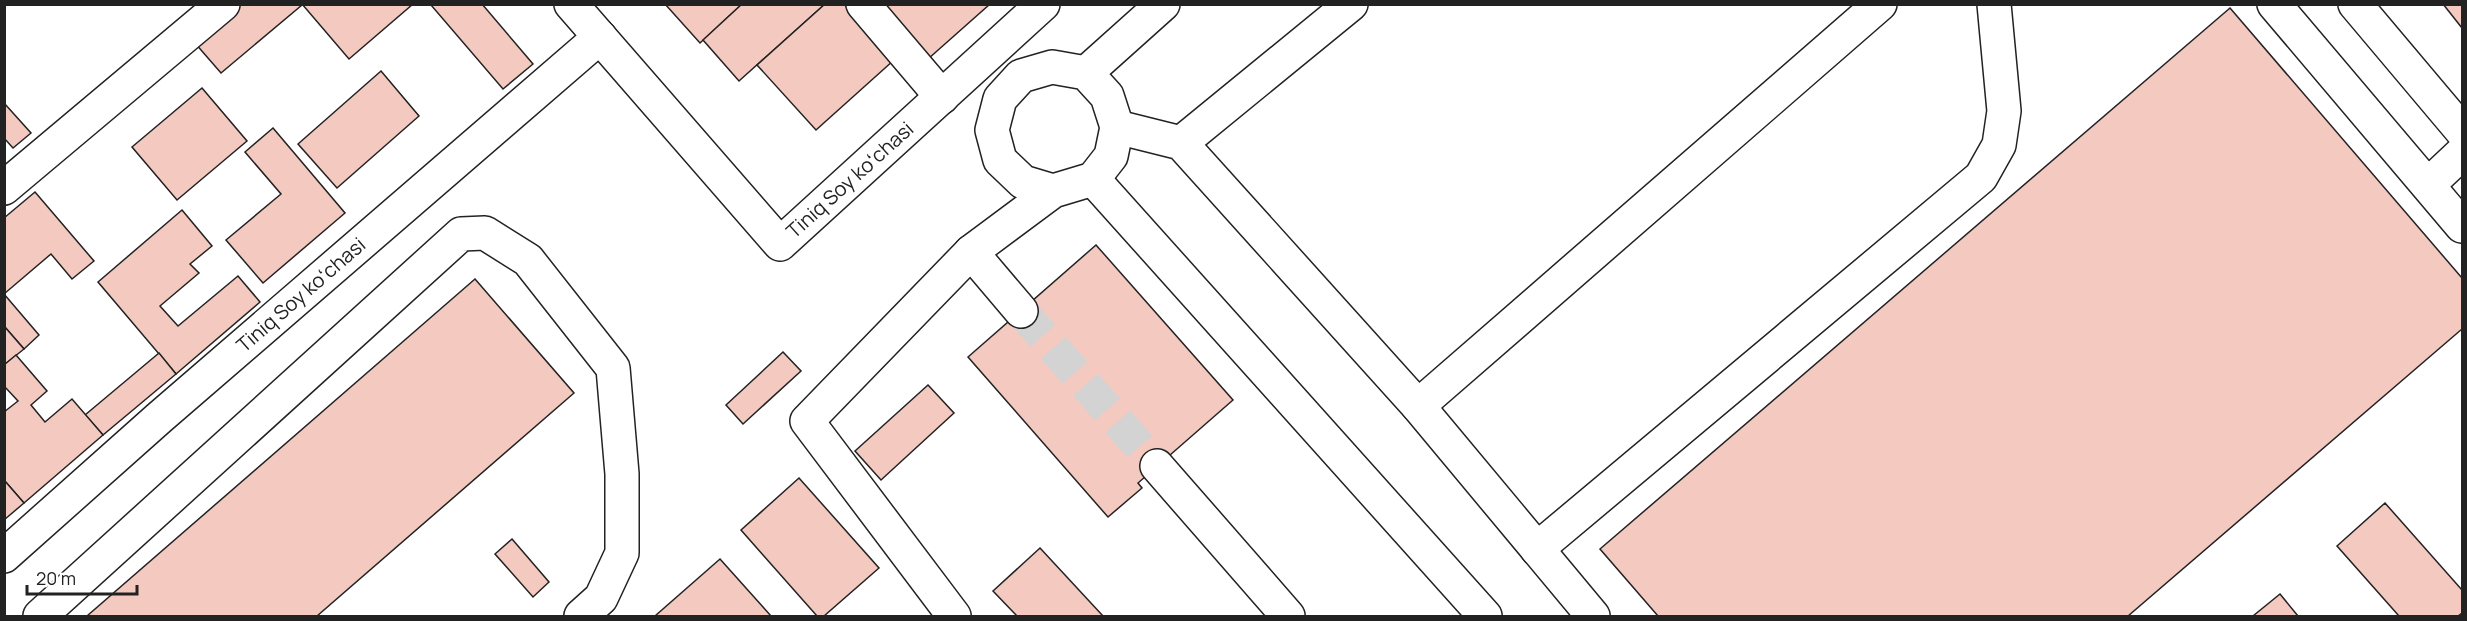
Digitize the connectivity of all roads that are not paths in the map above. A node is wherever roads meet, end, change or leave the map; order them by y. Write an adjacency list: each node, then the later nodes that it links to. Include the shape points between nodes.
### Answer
1 (223, 4): 20 (street)
2 (571, 4): 11 (street, Tiniq Soy koʻchasi)
3 (863, 4): 13 (street)
4 (1043, 4): 13 (street, Tiniq Soy koʻchasi)
5 (1163, 4): 12 (street)
6 (1351, 4): 16 (street)
7 (1880, 4): 25 (street)
8 (1994, 4): 27 (street, via 2004,111 2000,145 1981,177)
9 (2274, 4): 19 (street)
10 (2355, 4): 15 (street)
11 (600, 38): 13 (street, Tiniq Soy koʻchasi, via 780,243); 28 (street, Tiniq Soy koʻchasi)
12 (1086, 73): 14 (street, via 1107,96); 21 (street, via 1052,67 1021,76 1000,99 992,130 1000,160 1023,182)
13 (942, 97)
14 (1117, 127): 16 (street); 18 (street, via 1111,156)
15 (2463, 131)
16 (1181, 143): 25 (street)
17 (2463, 153): 19 (street)
18 (1093, 179): 21 (street); 33 (street)
19 (2428, 185): 22 (street)
20 (4, 188)
21 (1053, 191): 23 (street)
22 (2463, 226)
23 (970, 252): 24 (street); 31 (street, via 807,420)
24 (1022, 311)
25 (1418, 406): 27 (street)
26 (1157, 466): 32 (street)
27 (1537, 549): 34 (street)
28 (4, 556)
29 (40, 616): 30 (street, via 461,234 485,233 528,260 613,368 622,474 622,553 601,598)
30 (581, 616)
31 (954, 616)
32 (1288, 616)
33 (1485, 616)
34 (1593, 616)

